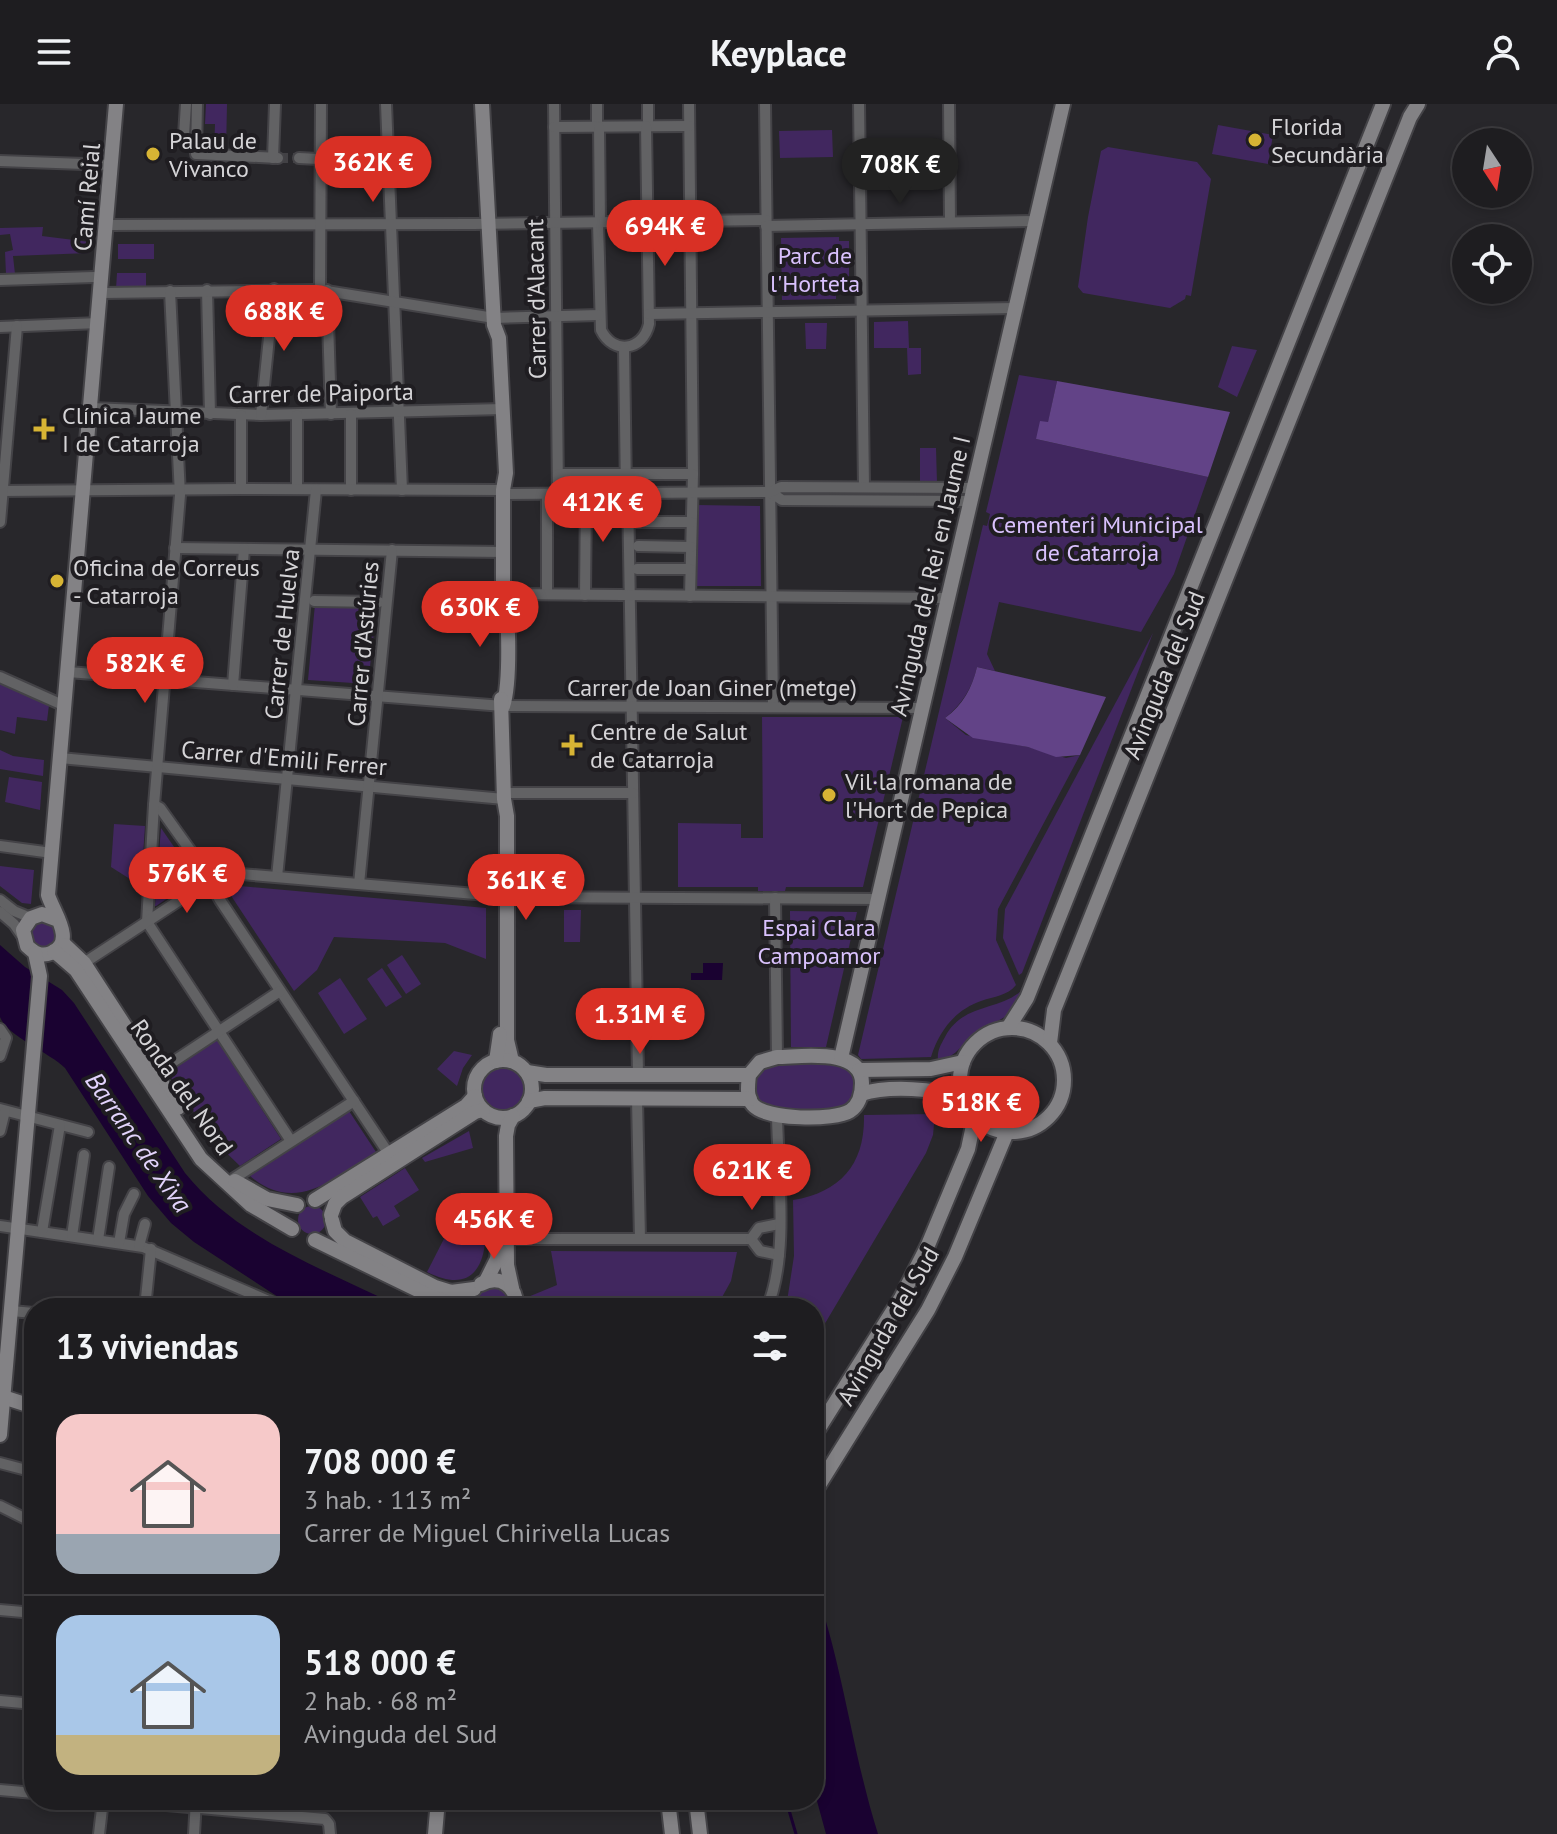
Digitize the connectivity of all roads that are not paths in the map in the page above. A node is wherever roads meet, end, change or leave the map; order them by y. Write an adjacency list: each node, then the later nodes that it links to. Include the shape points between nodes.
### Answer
1 (116, 104): 26 (street, Camí Reial)
2 (186, 104): 22 (street)
3 (197, 104): 4 (street, via 196,154 275,158)
4 (275, 104)
5 (321, 104): 37 (street)
6 (386, 104): 38 (street)
7 (482, 104): 34 (street)
8 (554, 104): 20 (street, Carrer d'Alacant)
9 (597, 104): 21 (street)
10 (648, 104): 18 (street)
11 (689, 104): 19 (street)
12 (765, 104): 33 (street)
13 (859, 104): 35 (street)
14 (949, 104): 30 (street)
15 (1063, 104): 27 (street, Avinguda del Rei en Jaume I)
16 (1383, 104): 148 (street, Avinguda del Sud, via 1027,998)
17 (1418, 104): 151 (street, Avinguda del Sud, via 1054,1010)
18 (647, 126): 19 (street); 21 (street); 28 (street)
19 (689, 126): 29 (street)
20 (554, 127): 21 (street); 31 (street, Carrer d'Alacant)
21 (598, 127): 32 (street)
22 (184, 135)
23 (299, 158): 24 (street)
24 (318, 159)
25 (0, 161): 26 (street)
26 (112, 165): 36 (street, Camí Reial)
27 (1035, 221): 30 (street); 47 (street, Avinguda del Rei en Jaume I)
28 (647, 222): 29 (street); 32 (street); 51 (street)
29 (690, 222): 33 (street); 50 (street)
30 (950, 222): 35 (street)
31 (555, 223): 32 (street); 34 (street); 53 (street, Carrer d'Alacant)
32 (599, 223): 52 (street)
33 (766, 223): 35 (street); 49 (street)
34 (490, 224): 38 (street); 54 (street)
35 (860, 224): 48 (street)
36 (107, 225): 37 (street); 45 (street, Camí Reial)
37 (321, 225): 38 (street); 43 (street)
38 (390, 225): 46 (street)
39 (94, 277): 40 (street)
40 (0, 280)
41 (274, 289): 42 (street); 43 (street); 67 (street)
42 (207, 290): 44 (street); 63 (street)
43 (324, 290): 46 (street); 64 (street)
44 (170, 291): 45 (street); 61 (street)
45 (102, 293): 55 (street, Camí Reial)
46 (393, 302): 54 (street); 62 (street)
47 (1015, 308): 48 (street); 87 (street, Avinguda del Rei en Jaume I)
48 (861, 310): 49 (street); 72 (street)
49 (767, 312): 50 (street); 82 (street)
50 (692, 313): 51 (street); 71 (street)
51 (649, 314): 58 (street, via 642,339)
52 (599, 315): 53 (street); 58 (street, via 607,340)
53 (556, 316): 54 (street); 69 (street, Carrer d'Alacant)
54 (494, 321): 60 (street, via 491,339)
55 (99, 323): 56 (street); 59 (street, Camí Reial)
56 (17, 326): 57 (street); 80 (street)
57 (0, 327)
58 (624, 348): 70 (street)
59 (91, 408): 61 (street, Carrer de Paiporta); 76 (street, Camí Reial)
60 (499, 409): 62 (street, Carrer de Paiporta); 81 (street, via 498,474)
61 (176, 413): 63 (street, Carrer de Paiporta); 73 (street)
62 (399, 413): 65 (street, Carrer de Paiporta); 79 (street)
63 (210, 414): 66 (street, Carrer de Paiporta)
64 (331, 414): 65 (street, Carrer de Paiporta); 68 (street, Carrer de Paiporta)
65 (351, 414): 78 (street)
66 (241, 415): 67 (street, Carrer de Paiporta); 74 (street)
67 (261, 415): 68 (street, Carrer de Paiporta)
68 (297, 415): 75 (street)
69 (558, 474): 70 (street); 85 (street, Carrer d'Alacant)
70 (626, 474): 71 (street); 83 (street)
71 (693, 474): 84 (street)
72 (864, 487): 82 (street, via 781,487); 87 (street)
73 (180, 489): 74 (street); 76 (street); 93 (street)
74 (241, 489): 75 (street)
75 (297, 489): 77 (street)
76 (84, 490): 80 (street); 109 (street, Camí Reial)
77 (316, 490): 78 (street); 95 (street, Carrer de Huelva)
78 (351, 490): 79 (street)
79 (402, 490): 81 (street)
80 (1, 491): 88 (street)
81 (503, 492): 85 (street); 97 (street)
82 (770, 492): 84 (street); 87 (street, via 782,500); 105 (street)
83 (627, 493): 84 (street); 86 (street); 103 (street)
84 (692, 493): 90 (street)
85 (552, 494): 86 (street); 101 (street, Carrer d'Alacant)
86 (586, 494): 102 (street)
87 (972, 494): 106 (street, Avinguda del Rei en Jaume I)
88 (0, 522)
89 (636, 522): 90 (street)
90 (691, 522): 92 (street)
91 (638, 546): 92 (street)
92 (691, 547): 99 (street)
93 (175, 548): 94 (street); 111 (street)
94 (244, 549): 95 (street); 112 (street)
95 (310, 550): 96 (street); 113 (street, Carrer de Huelva)
96 (392, 550): 97 (street); 114 (street, Carrer d'Astúries)
97 (504, 552): 100 (street)
98 (637, 569): 99 (street)
99 (690, 569): 104 (street)
100 (503, 594): 101 (street); 116 (street)
101 (547, 594): 102 (street)
102 (585, 595): 103 (street)
103 (629, 595): 104 (street); 117 (street)
104 (690, 596): 105 (street)
105 (771, 596): 106 (street); 118 (street)
106 (947, 598): 119 (street, Avinguda del Rei en Jaume I)
107 (314, 601): 108 (street)
108 (379, 602)
109 (68, 672): 111 (street, Carrer de Joan Giner (metge)); 115 (street, Camí Reial)
110 (0, 677): 115 (street)
111 (164, 680): 112 (street, Carrer de Joan Giner (metge)); 121 (street)
112 (233, 685): 113 (street, Carrer de Joan Giner (metge))
113 (296, 690): 114 (street, Carrer de Joan Giner (metge)); 122 (street, Carrer de Huelva)
114 (378, 697): 116 (street, Carrer de Joan Giner (metge)); 123 (street, Carrer d'Astúries)
115 (65, 706): 120 (street, Camí Reial)
116 (503, 706): 117 (street, Carrer de Joan Giner (metge)); 125 (street)
117 (632, 707): 118 (street, Carrer de Joan Giner (metge)); 124 (street)
118 (773, 707): 119 (street, Carrer de Joan Giner (metge))
119 (922, 708): 136 (street, Avinguda del Rei en Jaume I)
120 (60, 758): 121 (street, Carrer d'Emili Ferrer); 128 (street, Camí Reial)
121 (157, 767): 122 (street, Carrer d'Emili Ferrer); 126 (street)
122 (288, 779): 123 (street, Carrer d'Emili Ferrer); 129 (street, Carrer de Huelva)
123 (370, 786): 125 (street, Carrer d'Emili Ferrer); 131 (street, Carrer d'Astúries)
124 (633, 793): 125 (street, Carrer d'Emili Ferrer); 134 (street)
125 (504, 796): 133 (street)
126 (154, 805): 130 (street); 141 (street)
127 (0, 846): 128 (street)
128 (52, 853): 132 (street, Camí Reial)
129 (277, 877): 130 (street, via 229,873); 131 (street)
130 (209, 881): 141 (street); 147 (street)
131 (359, 884): 133 (street)
132 (48, 895): 139 (street); 140 (street)
133 (503, 897): 134 (street); 155 (street); 156 (street)
134 (635, 898): 135 (street); 161 (street)
135 (775, 898): 136 (street); 153 (street)
136 (878, 899): 154 (street, Avinguda del Rei en Jaume I)
137 (0, 900): 139 (street)
138 (0, 912): 142 (street)
139 (34, 916): 140 (street, via 48,914); 142 (street)
140 (58, 920): 143 (street, via 63,929)
141 (147, 922): 145 (street); 149 (street)
142 (23, 937): 143 (street, via 27,946)
143 (50, 950): 144 (street, Ronda del Nord); 145 (street, Ronda del Nord); 146 (street)
144 (68, 960): 146 (street, via 53,963); 193 (street, Ronda del Nord, via 201,1159 251,1205)
145 (84, 963): 160 (street, Ronda del Nord)
146 (42, 973): 175 (street)
147 (280, 991): 149 (street); 168 (street)
148 (1008, 1028): 151 (street, via 1023,1028); 157 (street, via 980,1038)
149 (219, 1031): 160 (street); 180 (street)
150 (3, 1034): 152 (street)
151 (1050, 1043): 179 (street, via 1064,1074 1056,1108 1035,1127)
152 (0, 1056)
153 (777, 1057): 154 (street); 162 (street, via 760,1062)
154 (841, 1058): 158 (street)
155 (496, 1061): 156 (street); 164 (street, via 478,1074)
156 (512, 1061): 159 (street)
157 (963, 1062): 158 (street, via 931,1069); 165 (street)
158 (859, 1070): 163 (street)
159 (527, 1072): 161 (street); 169 (street)
160 (156, 1073): 184 (street, Ronda del Nord, via 207,1153)
161 (638, 1075): 162 (street)
162 (749, 1075): 167 (street)
163 (861, 1094): 165 (street, via 930,1090); 173 (street, via 841,1115)
164 (475, 1096): 171 (street); 181 (street)
165 (963, 1097): 174 (street)
166 (637, 1099): 167 (street); 169 (street); 197 (street)
167 (750, 1099): 173 (street, via 762,1112)
168 (354, 1101): 180 (street); 181 (street)
169 (529, 1101): 172 (street)
170 (2, 1110): 175 (street); 177 (street)
171 (489, 1113): 172 (street); 188 (street, via 475,1112 342,1197); 196 (street, via 498,1126)
172 (513, 1116): 196 (street, via 506,1136)
173 (777, 1116): 190 (street)
174 (975, 1116): 179 (street); 218 (street, Avinguda del Sud, via 968,1149 928,1245)
175 (28, 1117): 176 (street); 192 (street)
176 (60, 1125): 178 (street); 194 (street)
177 (0, 1131)
178 (88, 1132)
179 (1007, 1132): 222 (street, Avinguda del Sud, via 928,1310)
180 (291, 1141): 184 (street)
181 (389, 1154): 186 (street)
182 (84, 1155): 195 (street)
183 (109, 1167): 199 (street)
184 (233, 1179): 187 (street, Ronda del Nord, via 267,1199)
185 (134, 1194): 201 (street)
186 (315, 1200): 187 (street); 188 (street, via 326,1205)
187 (297, 1205): 193 (street)
188 (332, 1218): 200 (street, via 327,1234); 205 (street, via 345,1241 435,1287 451,1292)
189 (145, 1224): 202 (street)
190 (779, 1224): 198 (street, via 759,1228); 204 (street)
191 (0, 1226): 192 (street)
192 (18, 1229): 194 (street); 213 (street)
193 (292, 1229): 200 (street, via 302,1239)
194 (42, 1232): 195 (street)
195 (72, 1236): 199 (street)
196 (503, 1239): 197 (street); 205 (street); 206 (street)
197 (640, 1239): 198 (street)
198 (751, 1239): 204 (street, via 760,1251)
199 (98, 1240): 201 (street)
200 (315, 1240): 209 (street)
201 (119, 1243): 202 (street)
202 (139, 1246): 203 (street)
203 (151, 1249): 207 (street); 208 (street)
204 (779, 1255): 212 (street)
205 (480, 1285): 206 (street, via 500,1281); 210 (street)
206 (512, 1288): 211 (street)
207 (146, 1298)
208 (264, 1298)
209 (436, 1298)
210 (473, 1298)
211 (517, 1298)
212 (771, 1298)
213 (11, 1311): 214 (street); 215 (street)
214 (24, 1312)
215 (3, 1362): 216 (street)
216 (2, 1401): 217 (street); 219 (street)
217 (24, 1405)
218 (824, 1420)
219 (0, 1435)
220 (0, 1463): 221 (street)
221 (24, 1469)
222 (824, 1477)
223 (0, 1506): 224 (street)
224 (24, 1518)
225 (0, 1610): 226 (street)
226 (24, 1612)
227 (0, 1701): 228 (street)
228 (24, 1703)
229 (0, 1790): 230 (street)
230 (24, 1792)
231 (102, 1810): 238 (street)
232 (196, 1810): 239 (street)
233 (248, 1810): 237 (street, via 325,1819)
234 (437, 1810): 240 (street)
235 (669, 1810): 241 (street)
236 (697, 1810): 242 (street)
237 (329, 1829)
238 (99, 1834)
239 (194, 1834)
240 (435, 1834)
241 (672, 1834)
242 (700, 1834)

